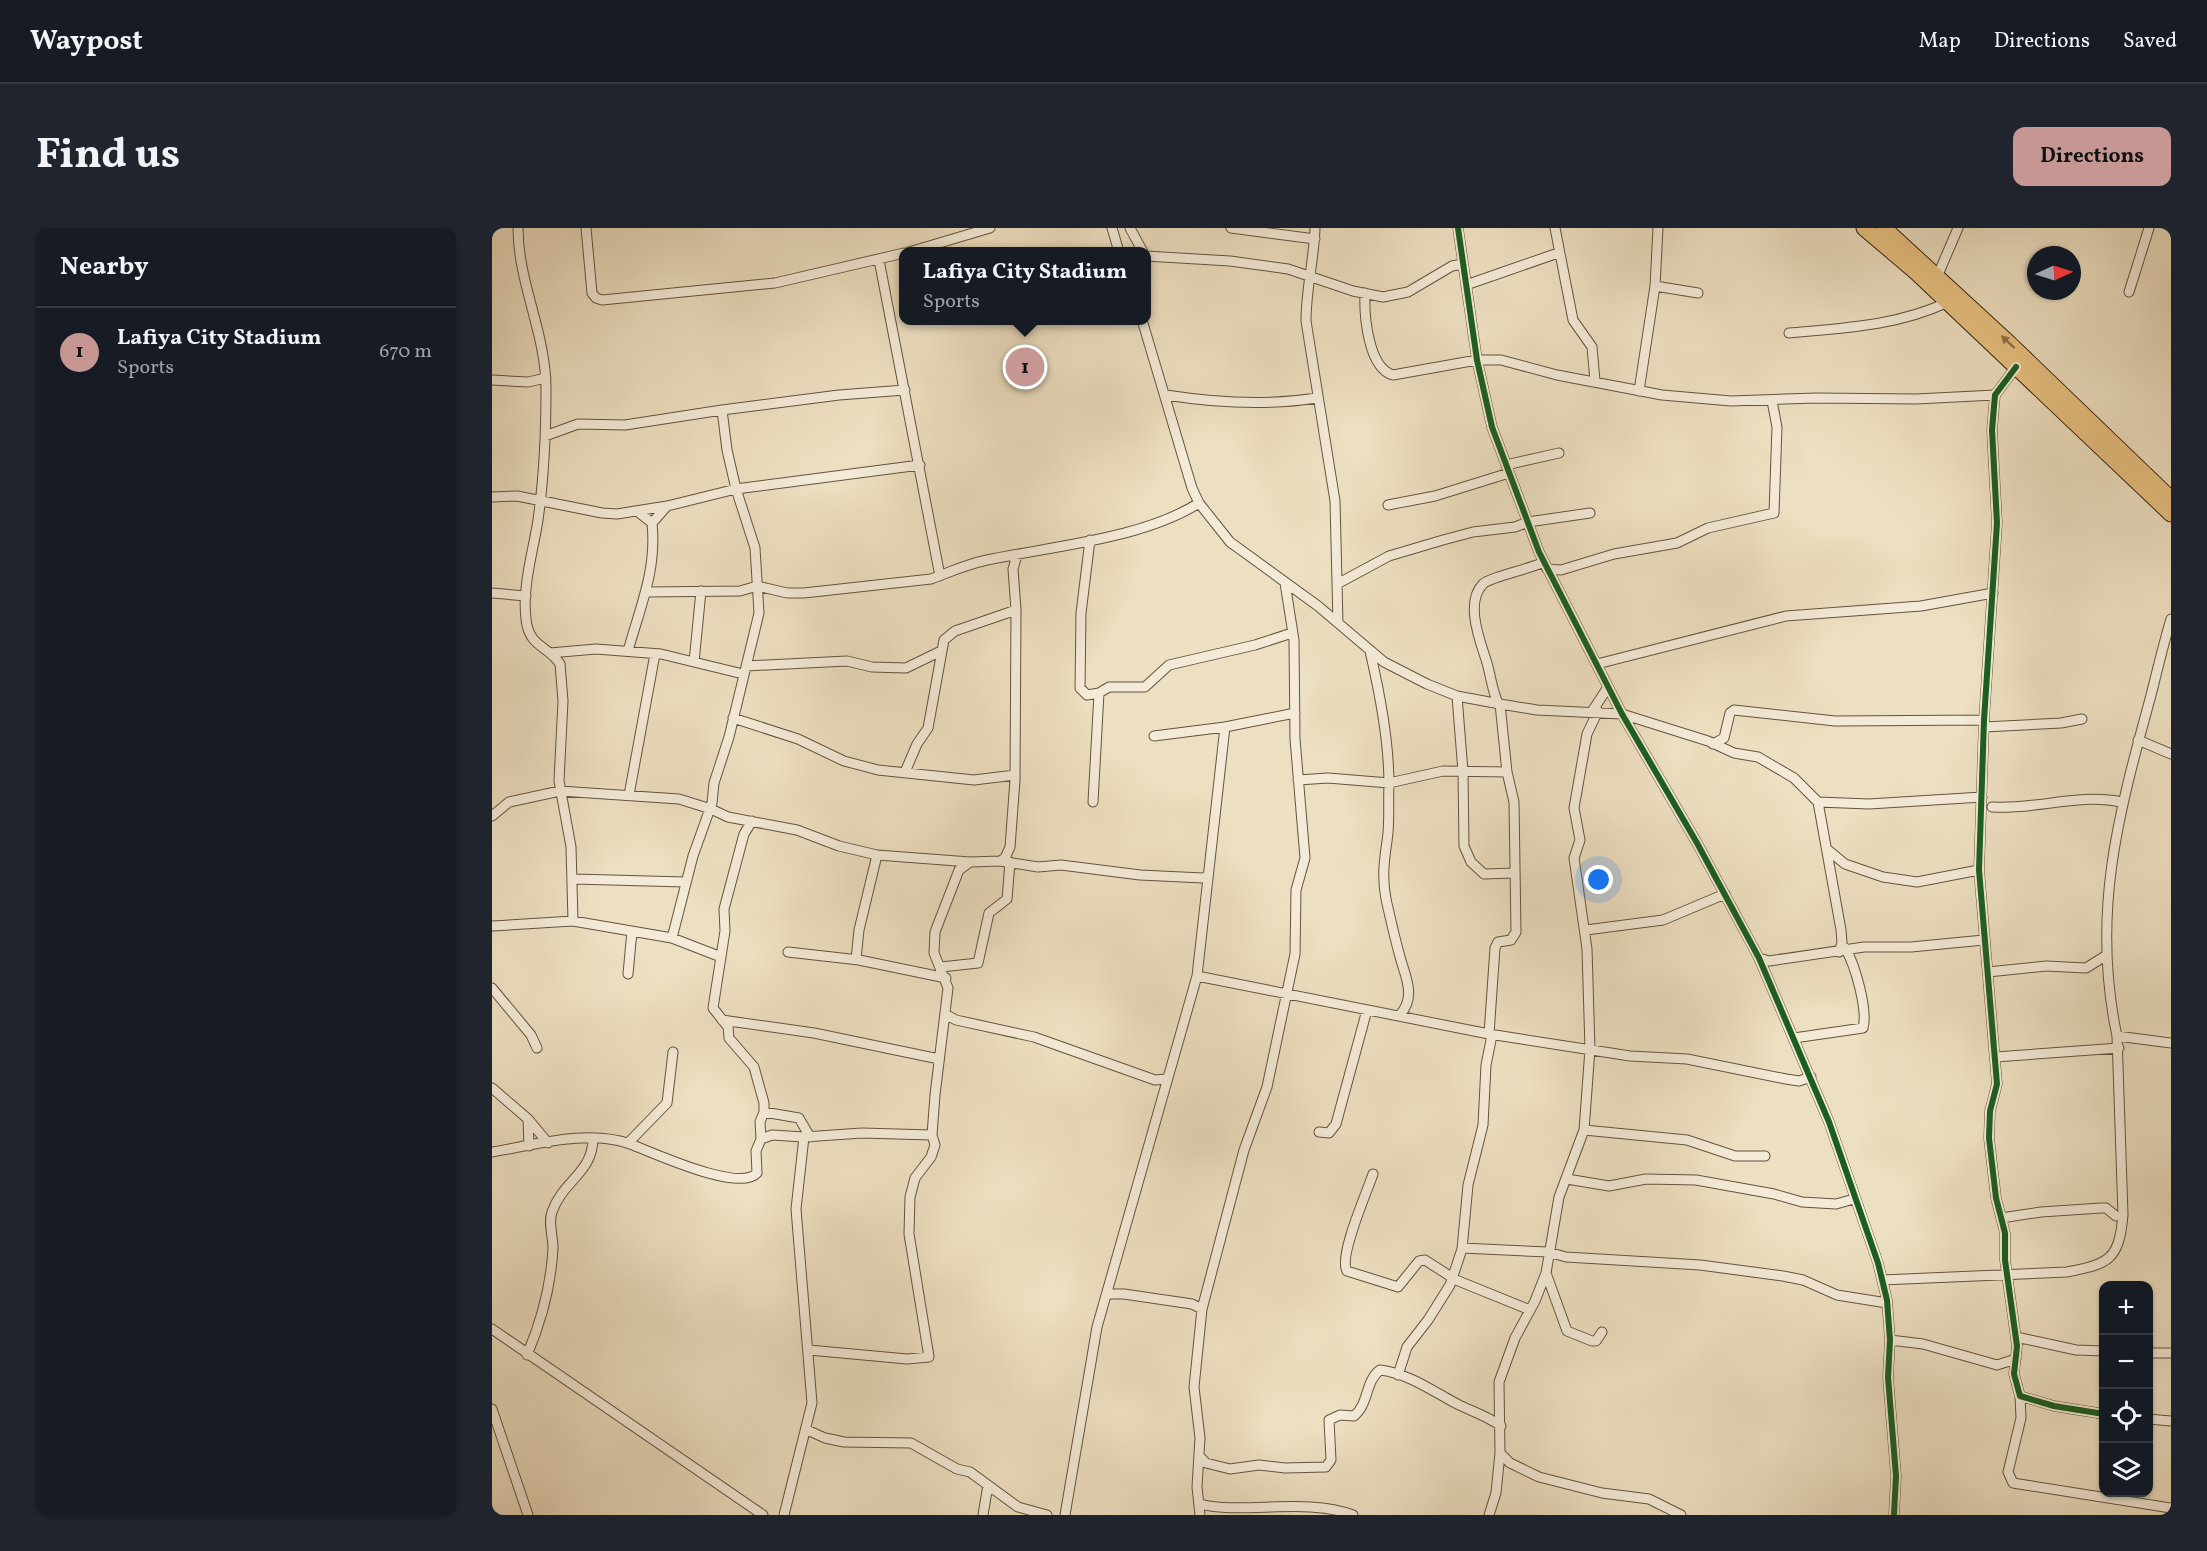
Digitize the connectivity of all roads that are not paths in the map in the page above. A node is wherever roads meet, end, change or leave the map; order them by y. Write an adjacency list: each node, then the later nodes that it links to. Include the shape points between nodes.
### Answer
1 (518, 228): 36 (street, via 521,269 540,335)
2 (586, 228): 22 (street, via 592,293 602,300 775,283)
3 (990, 228): 16 (street)
4 (1112, 228): 17 (street)
5 (1130, 228): 18 (street)
6 (1231, 228): 15 (street)
7 (1315, 228): 15 (street)
8 (1458, 228): 23 (street)
9 (1555, 228): 19 (street)
10 (1658, 228): 27 (street)
11 (1864, 228): 31 (highway)
12 (1884, 228): 25 (highway)
13 (1958, 228): 25 (street)
14 (2149, 228): 28 (street)
15 (1315, 239): 24 (street)
16 (926, 247)
17 (1118, 247)
18 (1140, 247)
19 (1558, 253): 26 (street); 38 (street, via 1573,320 1592,347)
20 (899, 254): 22 (street)
21 (1151, 256): 24 (street, via 1230,261)
22 (879, 260): 39 (street)
23 (1463, 264): 26 (street); 29 (street, via 1452,266 1408,292 1383,297)
24 (1311, 275): 29 (street); 43 (street, via 1306,321)
25 (1937, 277): 53 (highway, one-way to 25)
26 (1466, 285): 34 (street)
27 (1655, 286): 30 (street); 40 (street)
28 (2129, 292)
29 (1365, 293): 34 (street, via 1370,341 1381,368 1388,373)
30 (1698, 293)
31 (1948, 302): 33 (street, via 1882,324); 35 (highway)
32 (1143, 325): 41 (street)
33 (1789, 333)
34 (1477, 360): 38 (street, via 1501,360); 49 (street, via 1492,427)
35 (2016, 367): 42 (street); 59 (highway)
36 (546, 378): 37 (street, via 528,382); 46 (street)
37 (492, 380)
38 (1595, 381): 40 (street)
39 (905, 390): 45 (street); 48 (street)
40 (1639, 391): 44 (street, via 1690,398)
41 (1166, 395): 43 (street, via 1259,404); 54 (street)
42 (1995, 395): 44 (street); 75 (street, via 1992,430 1998,523)
43 (1317, 398): 70 (street, via 1335,501)
44 (1773, 401): 67 (street, via 1777,427 1774,513 1708,528 1677,543 1614,554)
45 (722, 410): 46 (street, via 625,425 578,424); 50 (street)
46 (545, 436): 52 (street)
47 (1558, 453): 49 (street)
48 (920, 465): 50 (street); 68 (street)
49 (1507, 469): 55 (street, via 1435,496); 60 (street)
50 (736, 489): 56 (street); 72 (street, via 753,541)
51 (492, 497): 52 (street)
52 (541, 499): 57 (street, via 602,513); 77 (street)
53 (2171, 500)
54 (1199, 503): 62 (street, via 1177,517); 69 (street, via 1230,542)
55 (1388, 505)
56 (667, 506): 57 (street); 61 (street)
57 (637, 511): 61 (street)
58 (1590, 513): 60 (street)
59 (2171, 514)
60 (1528, 522): 65 (street); 70 (street, via 1473,532 1389,556)
61 (652, 523): 74 (street, via 654,553)
62 (1090, 540): 63 (street); 93 (street, via 1081,613 1079,683 1081,692)
63 (1017, 555): 64 (street); 66 (street)
64 (1003, 557): 66 (street); 68 (street)
65 (1545, 565): 67 (street); 71 (street); 91 (street, via 1486,582 1478,591 1476,630)
66 (1013, 569): 78 (street)
67 (1561, 570): 71 (street)
68 (940, 576): 72 (street, via 804,593)
69 (1285, 583): 80 (street); 82 (street)
70 (1337, 584): 80 (street)
71 (1555, 584): 89 (street)
72 (758, 586): 73 (street, via 740,591); 90 (street, via 759,613)
73 (701, 591): 74 (street); 88 (street)
74 (647, 592): 83 (street)
75 (1993, 593): 89 (street, via 1922,606 1786,616); 102 (street)
76 (492, 594): 77 (street)
77 (526, 596): 86 (street, via 530,636)
78 (1016, 610): 84 (street, via 955,631 944,640); 111 (street)
79 (2171, 619): 81 (street)
80 (1338, 624): 85 (street)
81 (2169, 631): 105 (street)
82 (1292, 633): 93 (street, via 1169,665 1145,687 1109,687); 98 (street)
83 (628, 651): 86 (street); 87 (street)
84 (941, 651): 90 (street, via 906,668 848,661); 108 (street, via 928,728)
85 (1370, 651): 94 (street, via 1384,662); 113 (street, via 1384,723)
86 (550, 653): 114 (street, via 560,664 563,692)
87 (655, 654): 88 (street); 115 (street)
88 (694, 662): 90 (street)
89 (1597, 664): 92 (street)
90 (744, 670): 100 (street)
91 (1491, 687): 95 (street); 96 (street)
92 (1608, 687): 97 (street); 99 (street)
93 (1099, 693): 116 (street)
94 (1457, 696): 95 (street); 109 (street)
95 (1483, 701): 96 (street)
96 (1499, 704): 97 (street, via 1537,710); 110 (street)
97 (1596, 711): 99 (street); 137 (street, via 1587,734 1574,808 1580,840 1574,858)
98 (1295, 713): 103 (street); 112 (street)
99 (1622, 714): 106 (street); 134 (street)
100 (733, 718): 108 (street, via 798,739 844,761); 120 (street, via 714,783)
101 (2082, 718): 102 (street, via 2061,723)
102 (1984, 724): 106 (street, via 1836,721 1734,710 1724,738); 118 (street)
103 (1225, 727): 104 (street); 132 (street)
104 (1154, 736)
105 (2138, 740): 107 (street); 119 (street)
106 (1713, 744): 117 (street, via 1762,759 1794,778)
107 (2171, 754)
108 (905, 772): 111 (street, via 974,780)
109 (1463, 772): 110 (street); 113 (street, via 1443,771); 130 (street, via 1464,846 1471,862 1484,874)
110 (1507, 772): 130 (street, via 1514,802)
111 (1015, 775): 125 (street)
112 (1298, 780): 113 (street); 159 (street, via 1305,858 1296,890 1297,936)
113 (1389, 783): 162 (street, via 1383,879 1409,982)
114 (560, 791): 115 (street); 121 (street, via 509,802); 131 (street)
115 (629, 795): 120 (street, via 679,799)
116 (1093, 802)
117 (1818, 802): 118 (street); 123 (street)
118 (1982, 802): 119 (street, via 1992,807 2013,808 2084,799); 128 (street)
119 (2122, 802): 144 (street, via 2109,879)
120 (711, 809): 122 (street); 133 (street)
121 (492, 816)
122 (752, 821): 124 (street, via 797,830); 145 (street, via 744,834 725,904)
123 (1828, 850): 126 (street); 129 (street)
124 (877, 855): 127 (street); 147 (street)
125 (1008, 860): 127 (street); 132 (street, via 1038,867 1061,865); 150 (street, via 1007,899 989,913 978,963)
126 (1845, 864): 128 (street, via 1883,877 1923,883); 129 (street)
127 (957, 866): 143 (street, via 937,922)
128 (1979, 870): 140 (street)
129 (1831, 871): 141 (street)
130 (1515, 873): 166 (street, via 1516,932 1511,940 1497,942 1495,948)
131 (573, 879): 133 (street); 135 (street)
132 (1206, 880): 156 (street)
133 (685, 882): 139 (street)
134 (1725, 894): 137 (street, via 1663,920); 146 (street)
135 (573, 921): 136 (street); 138 (street)
136 (492, 926)
137 (1586, 930): 172 (street)
138 (632, 931): 139 (street); 155 (street)
139 (672, 938): 145 (street)
140 (1984, 940): 141 (street); 153 (street)
141 (1843, 949): 148 (street); 168 (street, via 1862,1004 1863,1028)
142 (788, 952): 147 (street)
143 (934, 953): 150 (street); 151 (street)
144 (2107, 956): 149 (street); 154 (street)
145 (721, 957): 163 (street, via 712,1008)
146 (1759, 958): 148 (street); 152 (street)
147 (856, 959): 151 (street)
148 (1769, 961): 152 (street)
149 (2092, 966): 153 (street); 154 (street)
150 (941, 967): 157 (street)
151 (926, 972): 157 (street)
152 (1764, 972): 168 (street)
153 (1988, 972): 174 (street)
154 (2108, 973): 167 (street)
155 (628, 974)
156 (1197, 976): 159 (street); 177 (street)
157 (946, 978): 161 (street)
158 (492, 988): 171 (street)
159 (1287, 993): 160 (street); 204 (street, via 1267,1087 1244,1150)
160 (1366, 1010): 162 (street); 182 (street, via 1336,1124 1329,1133)
161 (945, 1014): 164 (street); 165 (street)
162 (1404, 1014): 166 (street)
163 (722, 1020): 175 (street); 179 (street, via 728,1027 729,1038 754,1067)
164 (956, 1020): 165 (street); 177 (street, via 1034,1037 1155,1080)
165 (943, 1026): 175 (street)
166 (1490, 1034): 172 (street); 197 (street, via 1483,1125 1468,1185)
167 (2117, 1036): 169 (street); 170 (street)
168 (1794, 1038): 176 (street)
169 (2171, 1043)
170 (2118, 1047): 174 (street); 200 (street, via 2123,1215 2118,1248 2109,1260 2093,1267)
171 (537, 1048)
172 (1590, 1049): 176 (street, via 1639,1058 1687,1059 1799,1081); 181 (street)
173 (673, 1052): 188 (street, via 667,1103)
174 (1995, 1057): 196 (street, via 1996,1084 1989,1130)
175 (939, 1059): 183 (street)
176 (1811, 1077): 194 (street)
177 (1166, 1079): 203 (street)
178 (492, 1088): 180 (street)
179 (765, 1112): 184 (street, via 760,1119); 185 (street, via 799,1118)
180 (528, 1119): 187 (street); 189 (street)
181 (1584, 1130): 191 (street, via 1687,1140 1735,1156); 193 (street)
182 (1319, 1132)
183 (932, 1135): 185 (street, via 862,1133); 214 (street, via 932,1157 915,1178 909,1206 909,1234 929,1357 907,1359)
184 (764, 1137): 185 (street); 188 (street, via 756,1151 757,1173 752,1177 728,1177 689,1168)
185 (807, 1137): 214 (street, via 796,1209)
186 (593, 1138): 187 (street); 188 (street); 218 (street, via 590,1160 567,1186 552,1213 548,1296)
187 (548, 1143): 189 (street)
188 (628, 1143)
189 (529, 1146): 190 (street)
190 (492, 1152)
191 (1765, 1156)
192 (1373, 1173): 202 (street, via 1352,1234 1345,1269 1398,1287 1419,1261 1425,1260)
193 (1567, 1179): 194 (street, via 1609,1186 1646,1179 1696,1180 1774,1194 1796,1202 1836,1204); 198 (street, via 1559,1197)
194 (1854, 1199): 201 (street)
195 (2116, 1216): 196 (street, via 2101,1208)
196 (2001, 1218): 200 (street)
197 (1462, 1248): 198 (street); 202 (street)
198 (1548, 1252): 199 (street); 205 (street, via 1566,1257 1700,1265 1784,1276 1837,1295)
199 (1546, 1273): 208 (street); 210 (street, via 1567,1331 1592,1341)
200 (2007, 1277): 201 (street); 211 (street)
201 (1882, 1280): 205 (street)
202 (1454, 1281): 208 (street); 223 (street, via 1407,1347)
203 (1107, 1294): 206 (street); 243 (street, via 1097,1328)
204 (1205, 1299): 206 (street); 207 (street)
205 (1887, 1303): 212 (street)
206 (1192, 1304): 207 (street)
207 (1202, 1309): 234 (street, via 1194,1370)
208 (1530, 1310): 226 (street, via 1499,1382)
209 (492, 1329): 218 (street)
210 (1602, 1332)
211 (2016, 1337): 215 (street); 220 (street)
212 (1890, 1340): 213 (street); 219 (street)
213 (1906, 1342): 219 (street); 221 (street)
214 (808, 1350): 232 (street, via 812,1404)
215 (2099, 1352)
216 (2153, 1353): 217 (street)
217 (2171, 1353)
218 (527, 1355): 239 (street)
219 (1890, 1355): 247 (street)
220 (2016, 1359): 221 (street); 222 (street)
221 (2003, 1365): 222 (street)
222 (2014, 1374): 224 (street)
223 (1398, 1375): 228 (street); 234 (street, via 1378,1371 1361,1410 1354,1416 1340,1415 1329,1420 1331,1460 1326,1467 1259,1465 1230,1469)
224 (2020, 1396): 227 (street); 236 (street, via 2021,1418 2008,1472 2013,1483)
225 (492, 1409): 238 (street)
226 (1500, 1409): 228 (street); 231 (street)
227 (2099, 1413)
228 (1487, 1416): 231 (street)
229 (2153, 1419): 230 (street)
230 (2171, 1421)
231 (1501, 1426): 233 (street)
232 (807, 1430): 235 (street, via 844,1442 911,1443); 240 (street)
233 (1500, 1453): 245 (street, via 1496,1493); 246 (street, via 1510,1463 1539,1477 1613,1496 1649,1499)
234 (1201, 1462): 237 (street)
235 (988, 1485): 241 (street); 242 (street, via 1018,1507)
236 (2171, 1508)
237 (1202, 1510): 244 (street, via 1298,1507)
238 (528, 1515)
239 (763, 1515)
240 (784, 1515)
241 (983, 1515)
242 (1047, 1515)
243 (1065, 1515)
244 (1353, 1515)
245 (1489, 1515)
246 (1681, 1515)
247 (1894, 1515)

